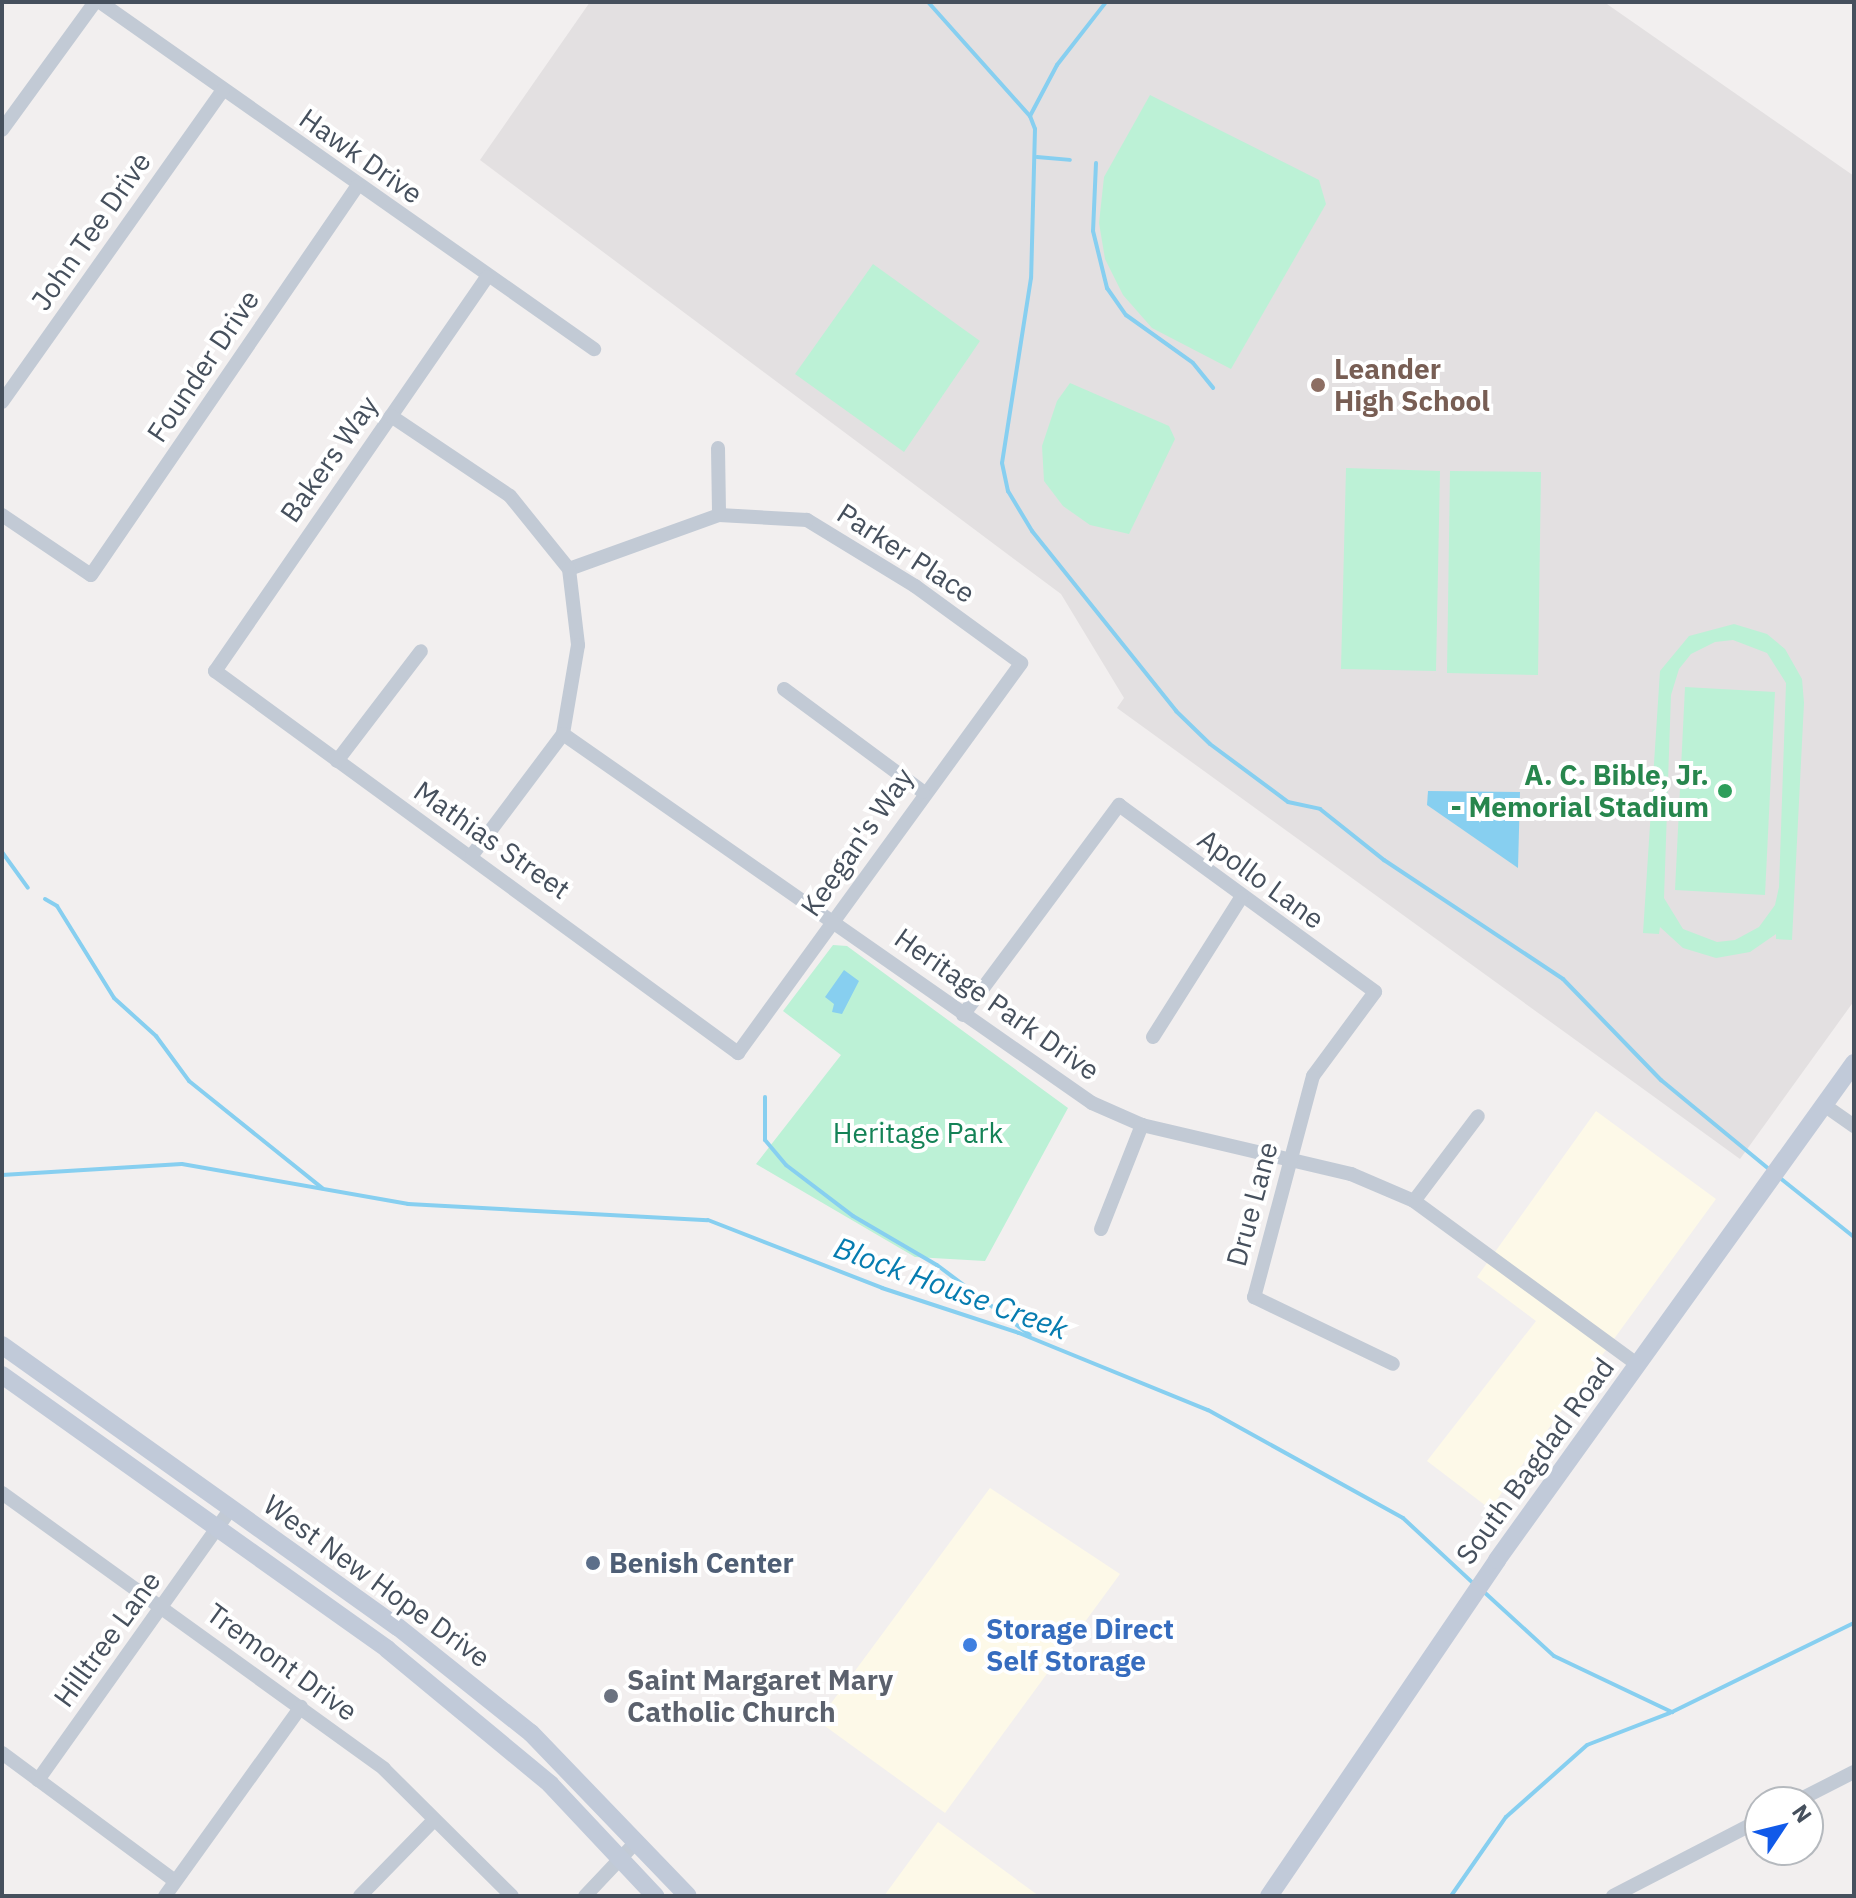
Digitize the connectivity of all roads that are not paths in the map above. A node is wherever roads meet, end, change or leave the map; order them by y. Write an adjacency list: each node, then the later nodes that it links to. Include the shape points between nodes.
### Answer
1 (98, 2): 2 (street, Hawk Drive); 3 (street)
2 (223, 90): 4 (street, Hawk Drive); 7 (street, John Tee Drive)
3 (3, 128)
4 (357, 186): 5 (street, Hawk Drive); 10 (street, Founder Drive, via 91,575)
5 (487, 277): 6 (street, Hawk Drive); 8 (street, Bakers Way)
6 (594, 349)
7 (2, 402)
8 (391, 416): 12 (street, via 510,496); 15 (street, Bakers Way)
9 (718, 448): 11 (street)
10 (2, 515)
11 (719, 515): 12 (street, Parker Place); 14 (street, Parker Place, via 807,520 915,586)
12 (569, 569): 17 (street, via 578,645)
13 (421, 651): 18 (street)
14 (1021, 663): 19 (street, Keegan's Way)
15 (215, 671): 18 (street, Mathias Street)
16 (784, 689): 19 (street)
17 (563, 734): 20 (street); 22 (street, Heritage Park Drive)
18 (337, 761): 20 (street, Mathias Street)
19 (923, 792): 22 (street, Keegan's Way)
20 (472, 855): 26 (street, Mathias Street)
21 (1241, 898): 23 (street, Apollo Lane); 24 (street, Apollo Lane, via 1119,805); 25 (street)
22 (833, 920): 24 (street, Heritage Park Drive); 26 (street, Keegan's Way)
23 (1375, 992): 32 (street, Drue Lane, via 1313,1076)
24 (963, 1015): 30 (street, Heritage Park Drive, via 1070,1090)
25 (1153, 1037)
26 (738, 1053)
27 (1854, 1063): 28 (main road, South Bagdad Road)
28 (1824, 1105): 31 (street); 37 (main road, South Bagdad Road)
29 (1478, 1116): 33 (street)
30 (1142, 1125): 32 (street, Heritage Park Drive); 34 (street)
31 (1854, 1126)
32 (1291, 1158): 33 (street, Heritage Park Drive, via 1351,1174); 36 (street, Drue Lane, via 1254,1297)
33 (1414, 1201): 37 (street, Heritage Park Drive)
34 (1101, 1229)
35 (2, 1345): 40 (main road, West New Hope Drive)
36 (1393, 1364)
37 (1638, 1365): 59 (main road, South Bagdad Road, via 1497,1560)
38 (2, 1375): 41 (main road, West New Hope Drive)
39 (2, 1493): 42 (street, Tremont Drive)
40 (231, 1508): 41 (street, Hilltree Lane); 50 (main road, West New Hope Drive, via 398,1627 531,1733)
41 (217, 1527): 42 (street, Hilltree Lane); 51 (main road, West New Hope Drive, via 387,1649 515,1751)
42 (162, 1606): 43 (street, Tremont Drive); 46 (street, Hilltree Lane)
43 (301, 1707): 48 (street, Tremont Drive, via 384,1769); 52 (street)
44 (2, 1753): 46 (street)
45 (1854, 1772): 47 (street)
46 (38, 1780): 52 (street)
47 (1824, 1787)
48 (434, 1820): 54 (street); 55 (street, Tremont Drive)
49 (1744, 1828): 60 (street)
50 (637, 1841): 51 (street); 58 (main road, West New Hope Drive)
51 (620, 1858): 56 (street); 57 (main road, West New Hope Drive)
52 (175, 1881): 53 (street)
53 (165, 1896)
54 (360, 1896)
55 (512, 1896)
56 (585, 1896)
57 (655, 1896)
58 (688, 1896)
59 (1269, 1896)
60 (1613, 1896)

